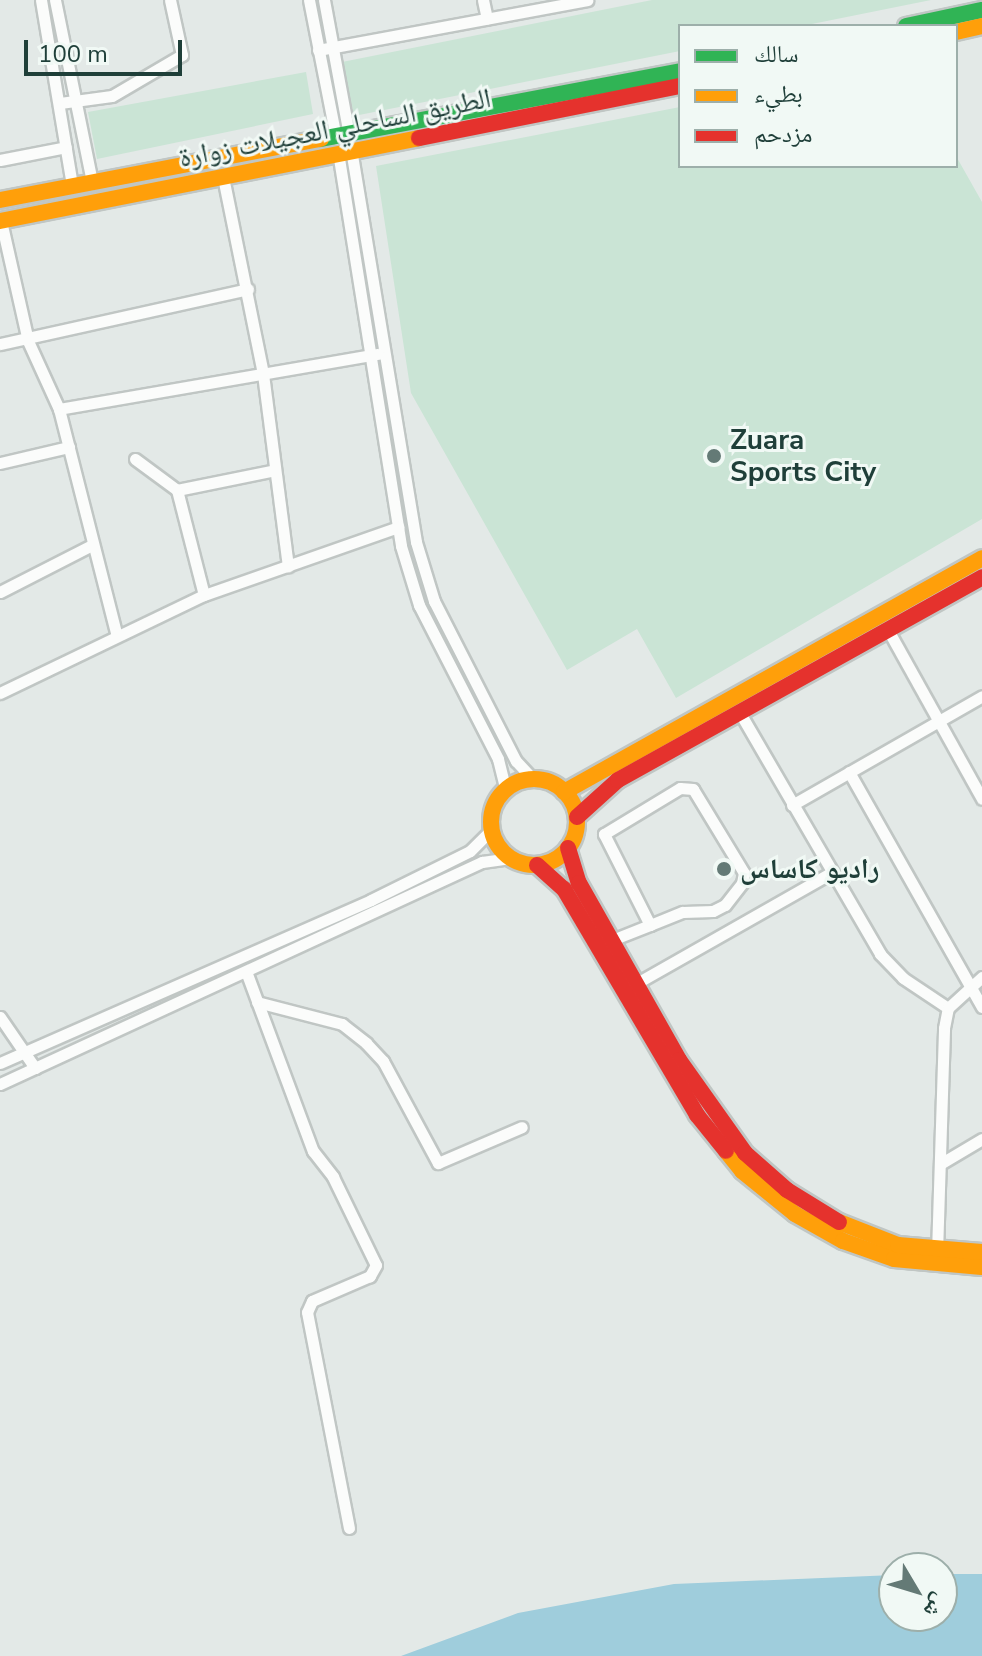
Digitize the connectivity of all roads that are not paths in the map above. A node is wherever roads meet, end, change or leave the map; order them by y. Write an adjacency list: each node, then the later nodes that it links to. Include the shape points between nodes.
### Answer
1 (41, 0): 18 (street)
2 (55, 0): 17 (street)
3 (170, 0): 17 (street, via 182,55 122,92)
4 (309, 0): 14 (street)
5 (324, 0): 13 (street)
6 (483, 0): 9 (street)
7 (585, 0): 9 (street)
8 (982, 10): 10 (main road)
9 (487, 19): 13 (street)
10 (916, 24)
11 (982, 26): 12 (main road)
12 (958, 32)
13 (333, 48): 14 (street); 19 (street)
14 (318, 50): 19 (street)
15 (678, 71): 19 (main road)
16 (678, 86): 19 (main road, الطريق الساحلي العجيلات زوارة)
17 (75, 101): 18 (street); 23 (street)
18 (60, 103): 20 (street)
19 (344, 143): 22 (main road, الطريق الساحلي العجيلات زوارة); 23 (main road); 30 (street); 31 (street)
20 (66, 147): 21 (street); 24 (street)
21 (0, 160)
22 (223, 177): 26 (main road, الطريق الساحلي العجيلات زوارة); 27 (street)
23 (92, 182): 24 (main road)
24 (72, 186): 25 (main road)
25 (0, 200)
26 (0, 221): 28 (street)
27 (248, 289): 28 (street); 32 (street)
28 (28, 341): 29 (street); 33 (street)
29 (0, 344)
30 (385, 353): 31 (street); 44 (street, via 416,542)
31 (370, 355): 32 (street); 39 (street)
32 (263, 374): 33 (street); 37 (street)
33 (59, 409): 34 (street)
34 (69, 447): 36 (street); 40 (street)
35 (135, 459): 38 (street)
36 (0, 463)
37 (275, 470): 38 (street); 42 (street)
38 (177, 490): 47 (street)
39 (398, 527): 42 (street); 45 (street)
40 (92, 545): 46 (street); 49 (street)
41 (982, 558): 50 (main road)
42 (288, 566): 47 (street)
43 (982, 577): 48 (main road)
44 (429, 587): 45 (street); 56 (street, via 516,761)
45 (415, 591): 57 (street, via 498,759)
46 (0, 592)
47 (204, 595): 49 (street)
48 (888, 630): 50 (main road); 54 (street)
49 (117, 636): 51 (street)
50 (849, 643): 53 (main road); 58 (main road)
51 (0, 693)
52 (982, 696): 54 (street)
53 (740, 713): 60 (street); 61 (main road, via 618,780)
54 (939, 721): 55 (street); 59 (street)
55 (849, 772): 60 (street); 72 (street)
56 (533, 779): 57 (main road); 58 (main road)
57 (506, 790): 62 (main road, via 492,814)
58 (564, 792): 61 (main road)
59 (982, 799)
60 (792, 805): 66 (street)
61 (577, 817): 63 (main road)
62 (492, 829): 64 (main road); 77 (street, via 459,857)
63 (568, 848): 65 (main road); 68 (main road, via 572,871)
64 (510, 858): 65 (main road); 69 (street, via 482,862)
65 (537, 865): 81 (main road, via 564,889)
66 (831, 873): 71 (street); 75 (street, via 891,968)
67 (650, 925): 67 (street, via 683,912 713,911 742,883 744,873 693,789 680,788 604,834); 68 (street)
68 (612, 940): 71 (main road)
69 (247, 974): 73 (street); 79 (street)
70 (982, 977): 72 (street)
71 (637, 983): 81 (main road)
72 (969, 985): 74 (street); 75 (street)
73 (257, 1002): 82 (street, via 342,1024 366,1043 383,1061 430,1157 438,1163); 88 (street, via 313,1151 333,1177 376,1265 370,1276 312,1301 307,1312)
74 (982, 1007)
75 (948, 1008): 84 (street, via 939,1088)
76 (0, 1017): 77 (street, via 13,1043)
77 (25, 1052): 78 (street); 79 (street)
78 (0, 1063)
79 (35, 1068): 80 (street)
80 (0, 1084)
81 (703, 1111): 86 (main road, via 728,1157 795,1214 870,1252)
82 (522, 1127)
83 (982, 1139): 84 (street)
84 (940, 1164): 86 (street)
85 (982, 1252): 86 (main road)
86 (936, 1258): 87 (main road)
87 (982, 1267)
88 (349, 1528)

